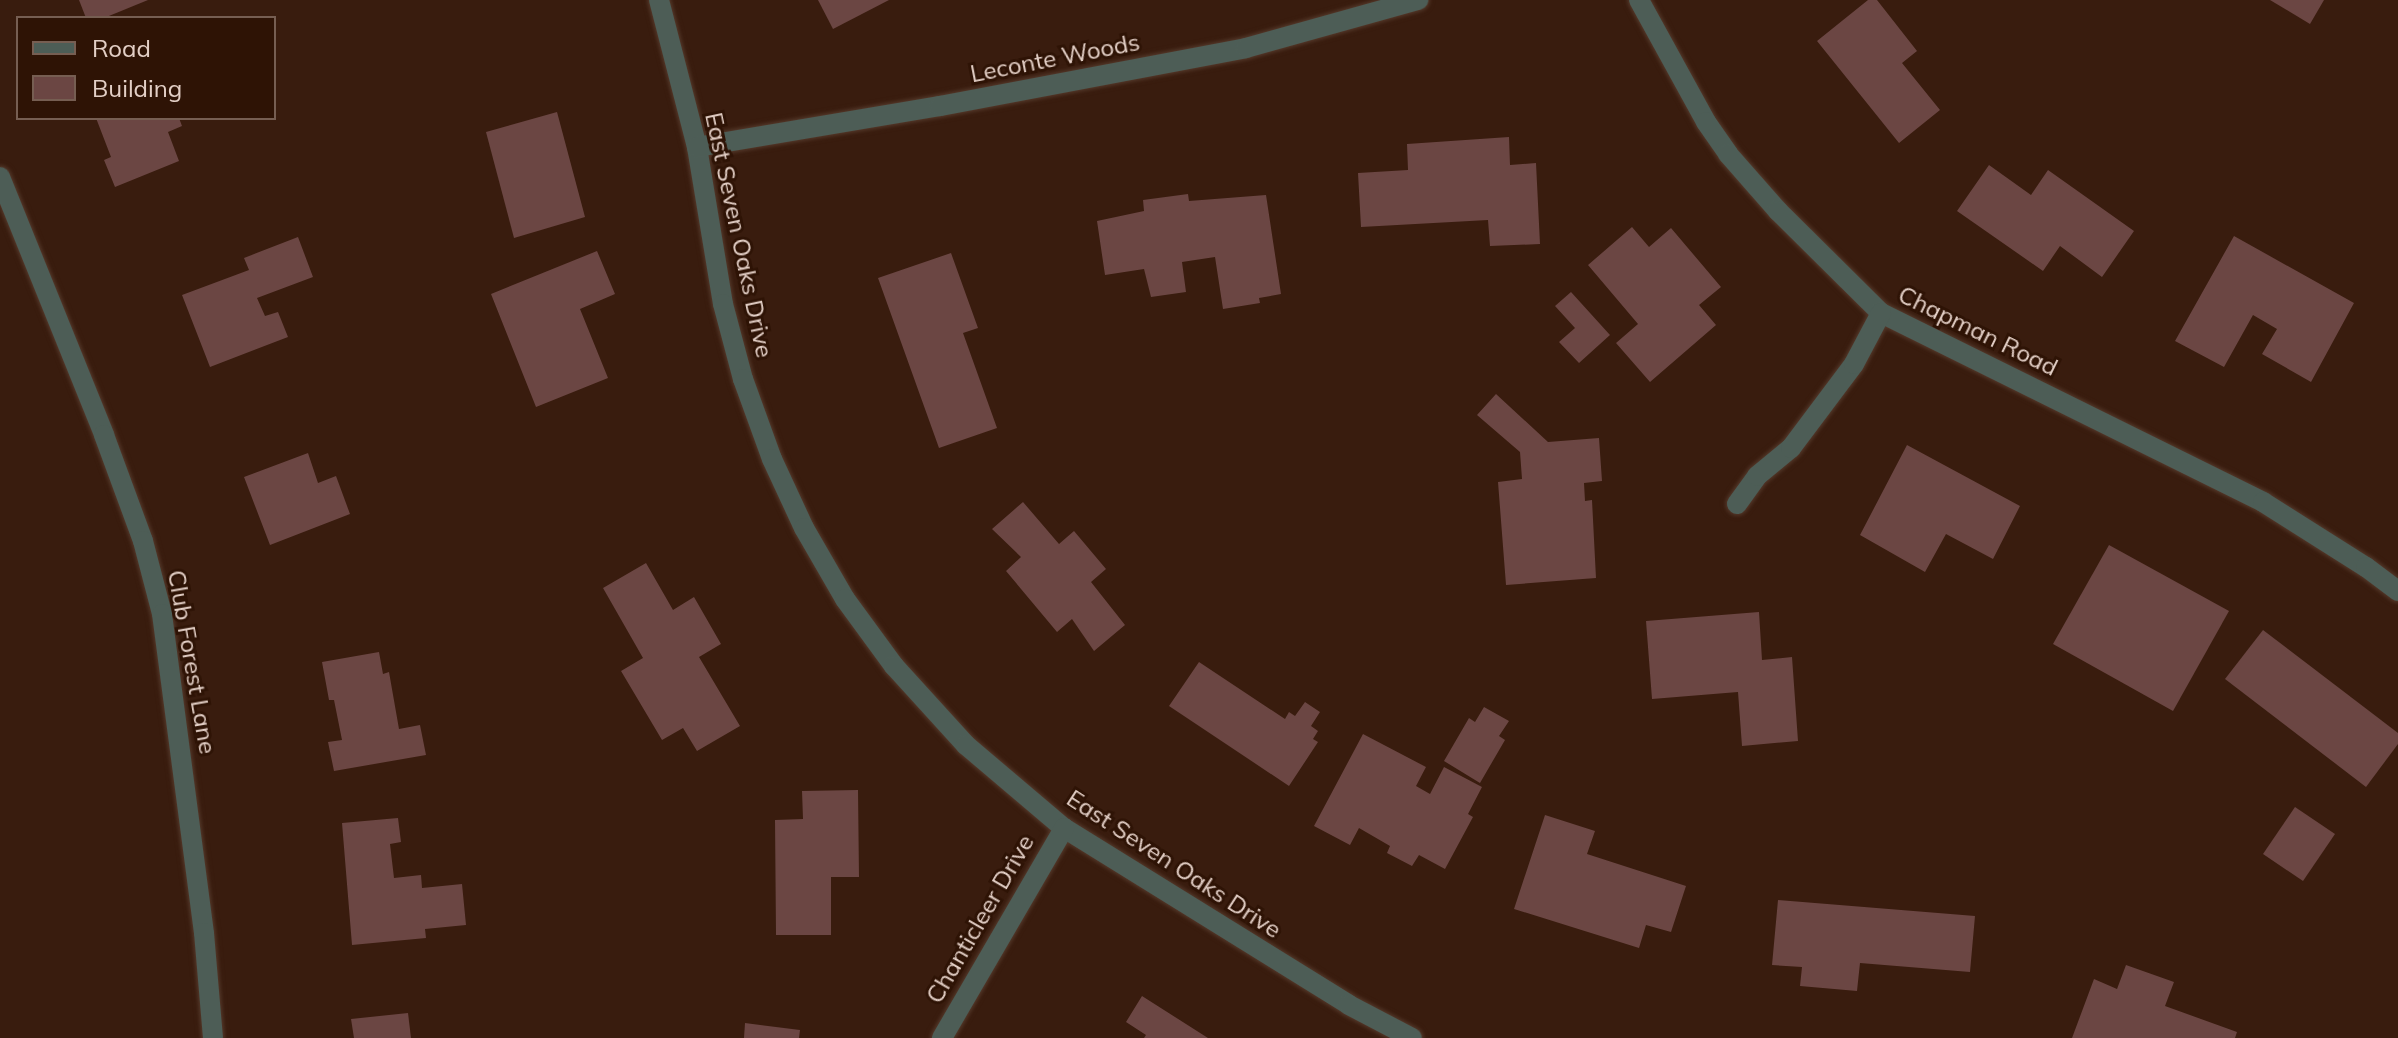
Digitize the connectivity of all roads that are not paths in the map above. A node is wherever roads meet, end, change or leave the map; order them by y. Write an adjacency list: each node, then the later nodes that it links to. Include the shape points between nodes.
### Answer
1 (659, 0): 4 (street, East Seven Oaks Drive)
2 (1418, 0): 4 (street, Leconte Woods, via 1246,48)
3 (1639, 0): 6 (street, Chapman Road, via 1728,154)
4 (697, 147): 9 (street, East Seven Oaks Drive, via 723,304 743,379 804,528 845,599 894,666 966,745)
5 (0, 177): 10 (street, Club Forest Lane, via 104,435 143,541 162,614)
6 (1881, 313): 7 (street, via 1854,364 1791,448 1757,476); 8 (street, Chapman Road, via 2221,480 2353,558)
7 (1737, 504)
8 (2398, 591)
9 (1064, 828): 11 (street, Chanticleer Drive); 12 (street, East Seven Oaks Drive, via 1349,1005)
10 (213, 1038)
11 (942, 1038)
12 (1412, 1038)

